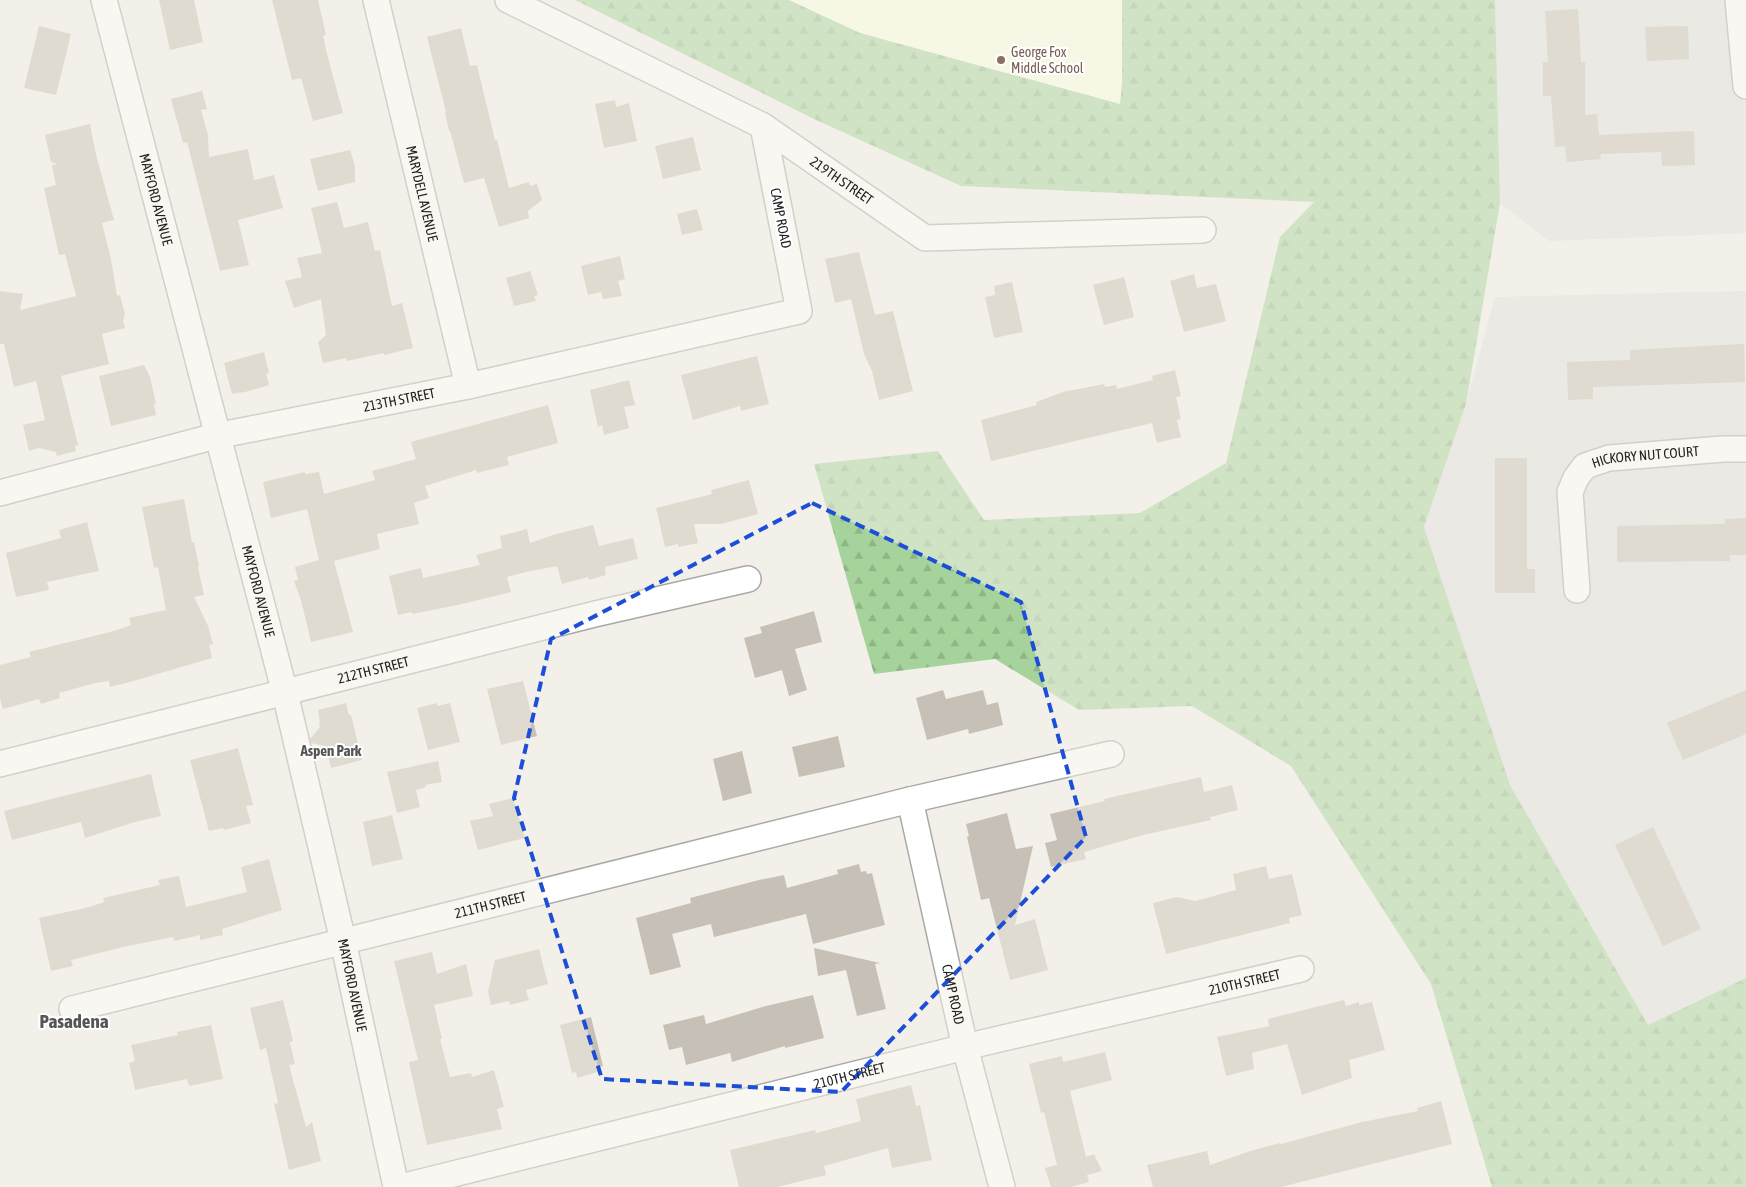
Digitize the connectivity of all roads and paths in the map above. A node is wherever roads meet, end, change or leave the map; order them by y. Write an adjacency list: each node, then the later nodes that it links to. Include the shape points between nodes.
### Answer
1 (104, 0): 10 (street, MAYFORD AVENUE)
2 (376, 0): 9 (street, MARYDELL AVENUE)
3 (508, 0): 6 (street, 219TH STREET)
4 (1738, 0): 5 (street)
5 (1746, 86)
6 (763, 126): 7 (street, 219TH STREET, via 925,238); 8 (street, CAMP ROAD)
7 (1202, 230)
8 (799, 311): 9 (street, 213TH STREET)
9 (468, 386): 10 (street, 213TH STREET)
10 (216, 436): 12 (street, 213TH STREET); 15 (street, MAYFORD AVENUE)
11 (1746, 449): 14 (street, HICKORY NUT COURT, via 1609,458 1585,466 1570,492)
12 (0, 493)
13 (748, 579): 15 (street, 212TH STREET, via 595,614)
14 (1578, 590)
15 (284, 693): 17 (street, 212TH STREET); 19 (street, MAYFORD AVENUE)
16 (1111, 754): 18 (street, 211TH STREET)
17 (0, 764)
18 (910, 800): 19 (street, 211TH STREET); 22 (street, CAMP ROAD)
19 (343, 941): 21 (street, 211TH STREET); 23 (street, MAYFORD AVENUE)
20 (1301, 969): 22 (street, 210TH STREET)
21 (72, 1009)
22 (965, 1047): 24 (street, 210TH STREET); 25 (street, CAMP ROAD)
23 (396, 1187)
24 (401, 1187)
25 (1002, 1187)

